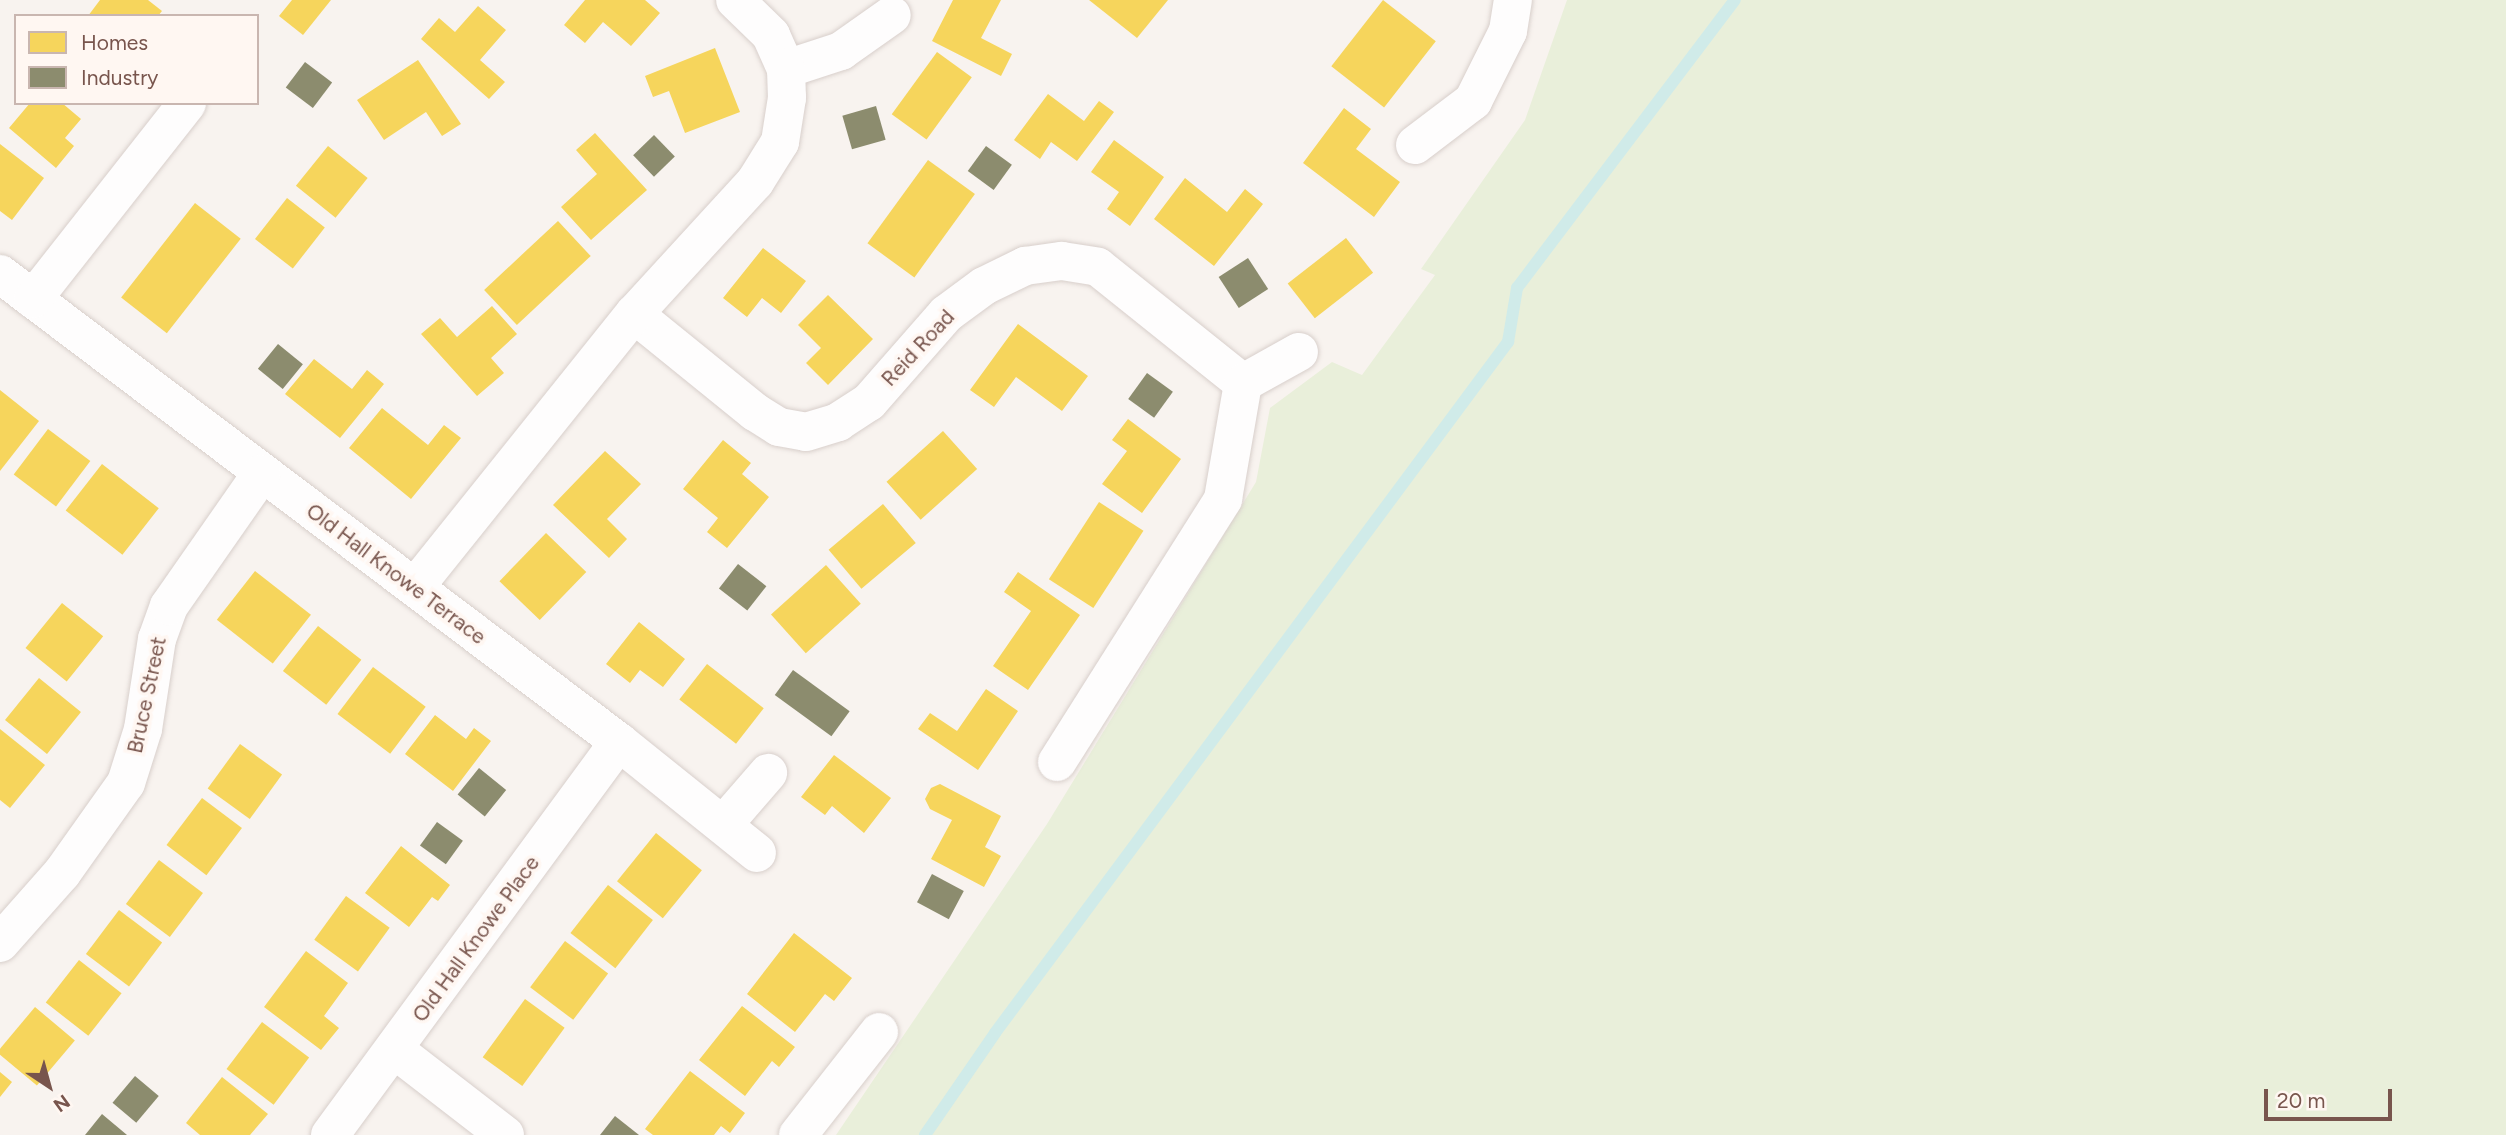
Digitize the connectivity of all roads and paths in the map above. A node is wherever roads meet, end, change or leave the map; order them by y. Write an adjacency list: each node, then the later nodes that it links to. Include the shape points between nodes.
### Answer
1 (734, 0): 4 (street, via 771,35)
2 (1513, 0): 6 (street, via 1508,31 1474,101)
3 (892, 15): 4 (street, via 841,51)
4 (786, 69): 9 (street, via 788,98 780,142 755,182)
5 (185, 105): 8 (street)
6 (1415, 145)
7 (0, 274): 8 (street, Old Hall Knowe Terrace)
8 (33, 299): 12 (street, Old Hall Knowe Terrace)
9 (634, 314): 11 (street, Reid Road, via 755,412 779,427 806,432 838,422 869,402 946,314 984,286 1025,267 1062,261 1098,267); 13 (street)
10 (1299, 352): 11 (street)
11 (1243, 383): 15 (street, via 1223,499)
12 (261, 474): 13 (street, Old Hall Knowe Terrace); 19 (street, Bruce Street, via 169,606 157,639 143,729 126,783 62,873)
13 (415, 587): 14 (street, Old Hall Knowe Terrace)
14 (619, 742): 17 (street, Old Hall Knowe Terrace); 21 (street, Old Hall Knowe Place)
15 (1057, 762)
16 (768, 773): 17 (street)
17 (723, 825): 18 (street, Old Hall Knowe Terrace)
18 (757, 853)
19 (0, 943)
20 (879, 1032): 24 (street)
21 (396, 1050): 22 (street, Old Hall Knowe Place); 23 (street)
22 (330, 1135)
23 (505, 1135)
24 (798, 1135)

